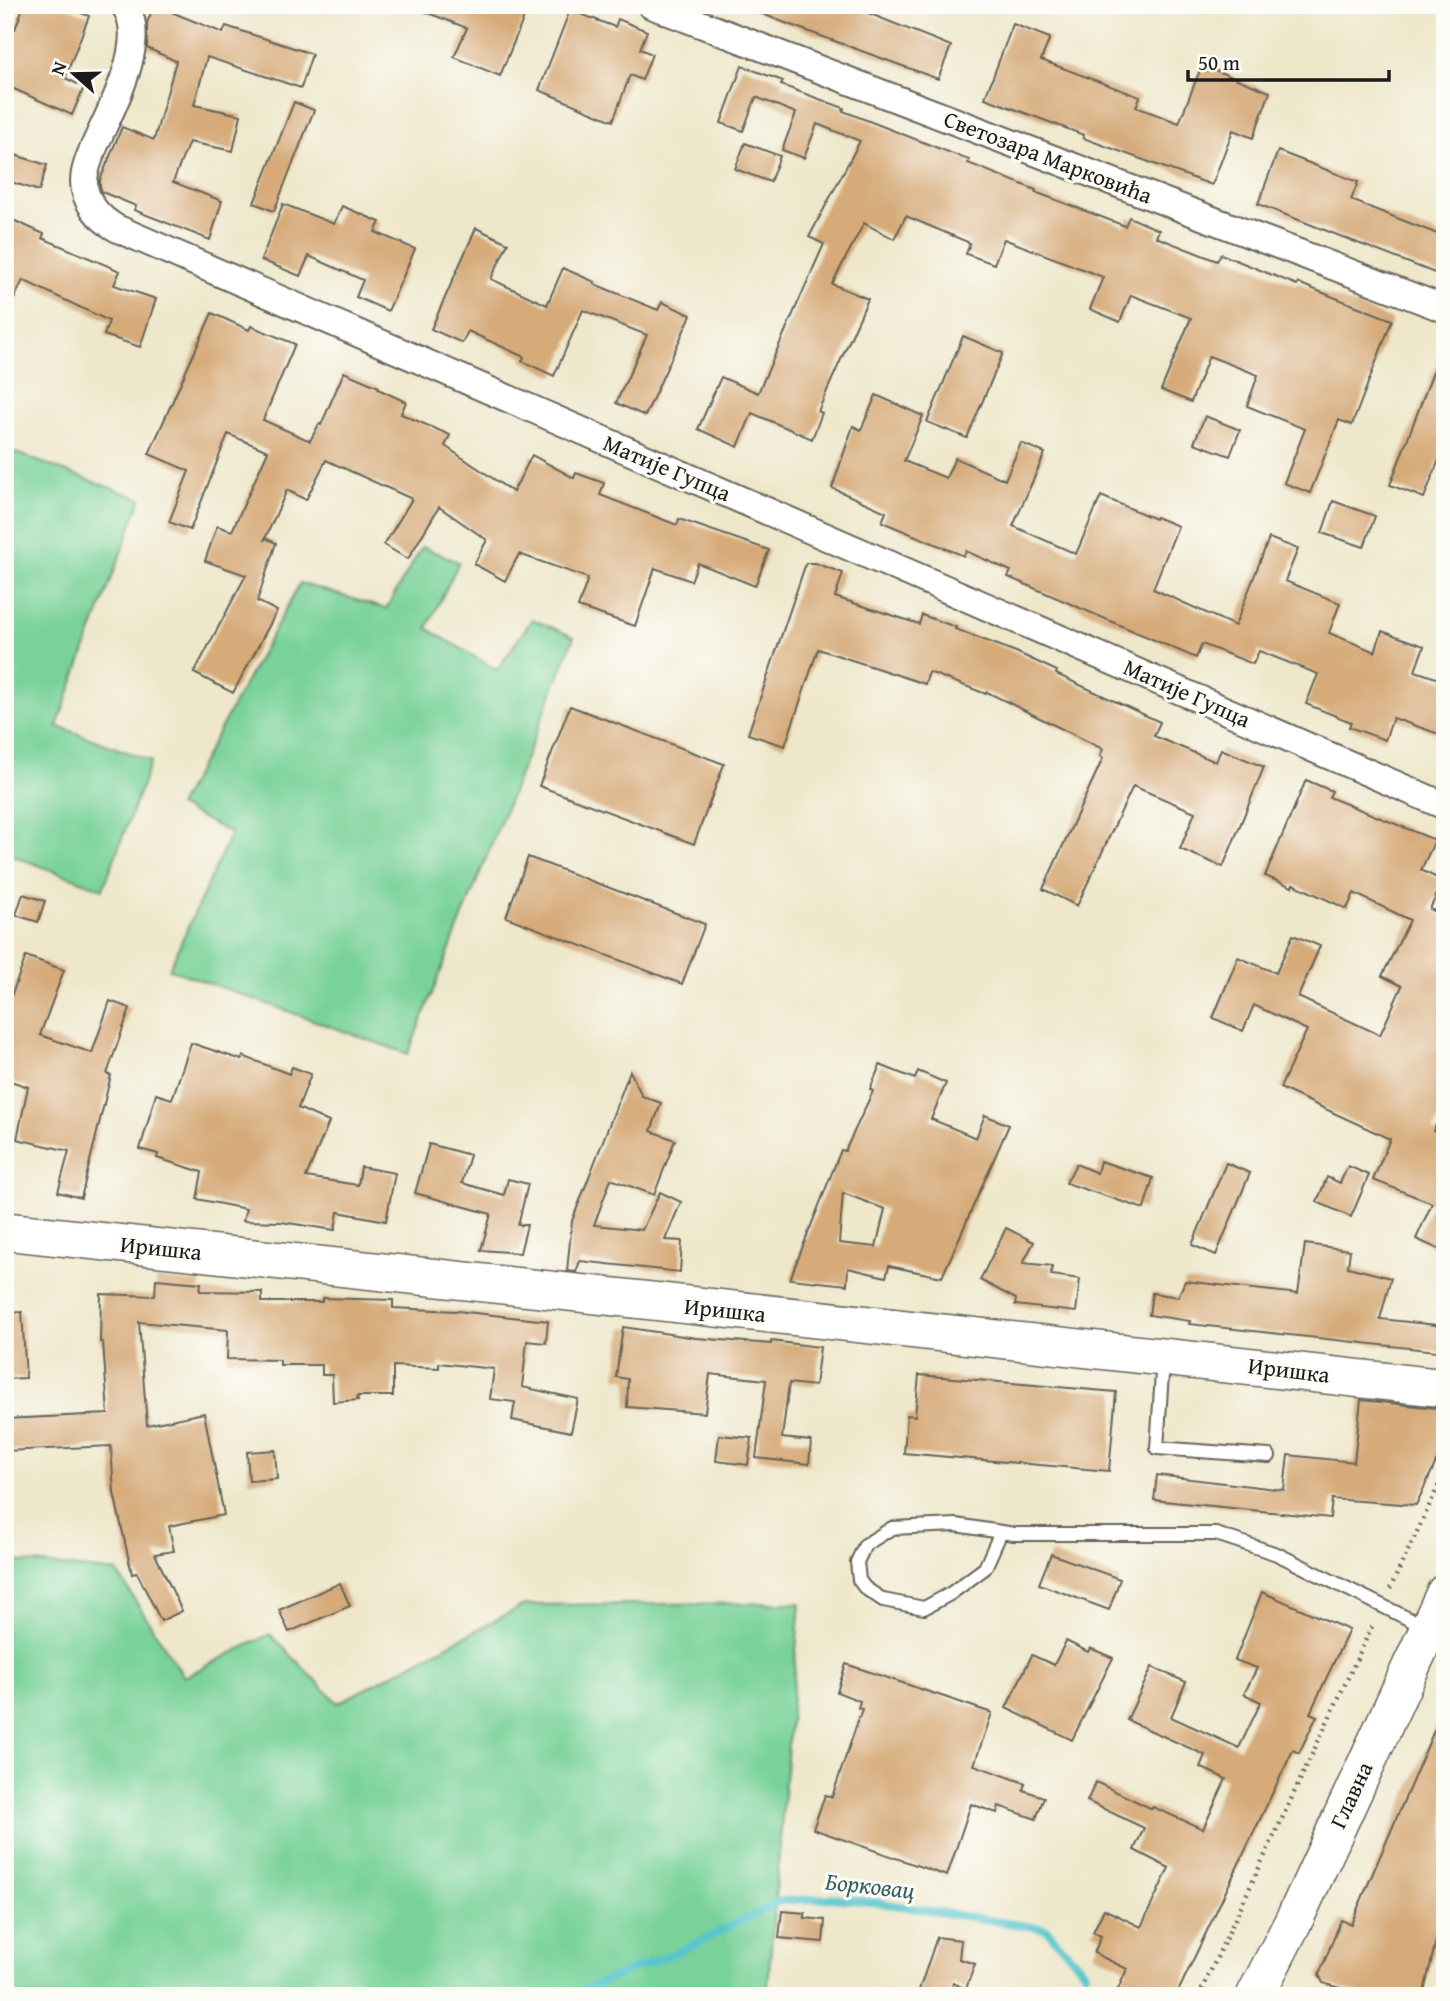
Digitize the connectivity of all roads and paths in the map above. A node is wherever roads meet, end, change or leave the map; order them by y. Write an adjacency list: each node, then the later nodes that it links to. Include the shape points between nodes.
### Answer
1 (124, 5): 4 (street, Матије Гупца, via 132,20 134,41 84,182 101,220)
2 (651, 5): 3 (street, Светозара Марковића)
3 (1445, 309)
4 (1445, 806)
5 (5, 1231): 6 (street, Иришка)
6 (1163, 1356): 7 (street, Иришка); 8 (lane, via 1157,1448)
7 (1445, 1388)
8 (1269, 1456)
9 (1445, 1472): 12 (path)
10 (1001, 1532): 10 (lane, via 956,1525 892,1528 865,1545 857,1562 859,1580 883,1600 923,1608 985,1568); 12 (lane, via 1216,1534 1277,1554)
11 (1445, 1593): 13 (street, Главна)
12 (1381, 1607): 13 (lane); 14 (path)
13 (1428, 1629): 15 (street, Главна)
14 (1199, 1996)
15 (1255, 1996)

